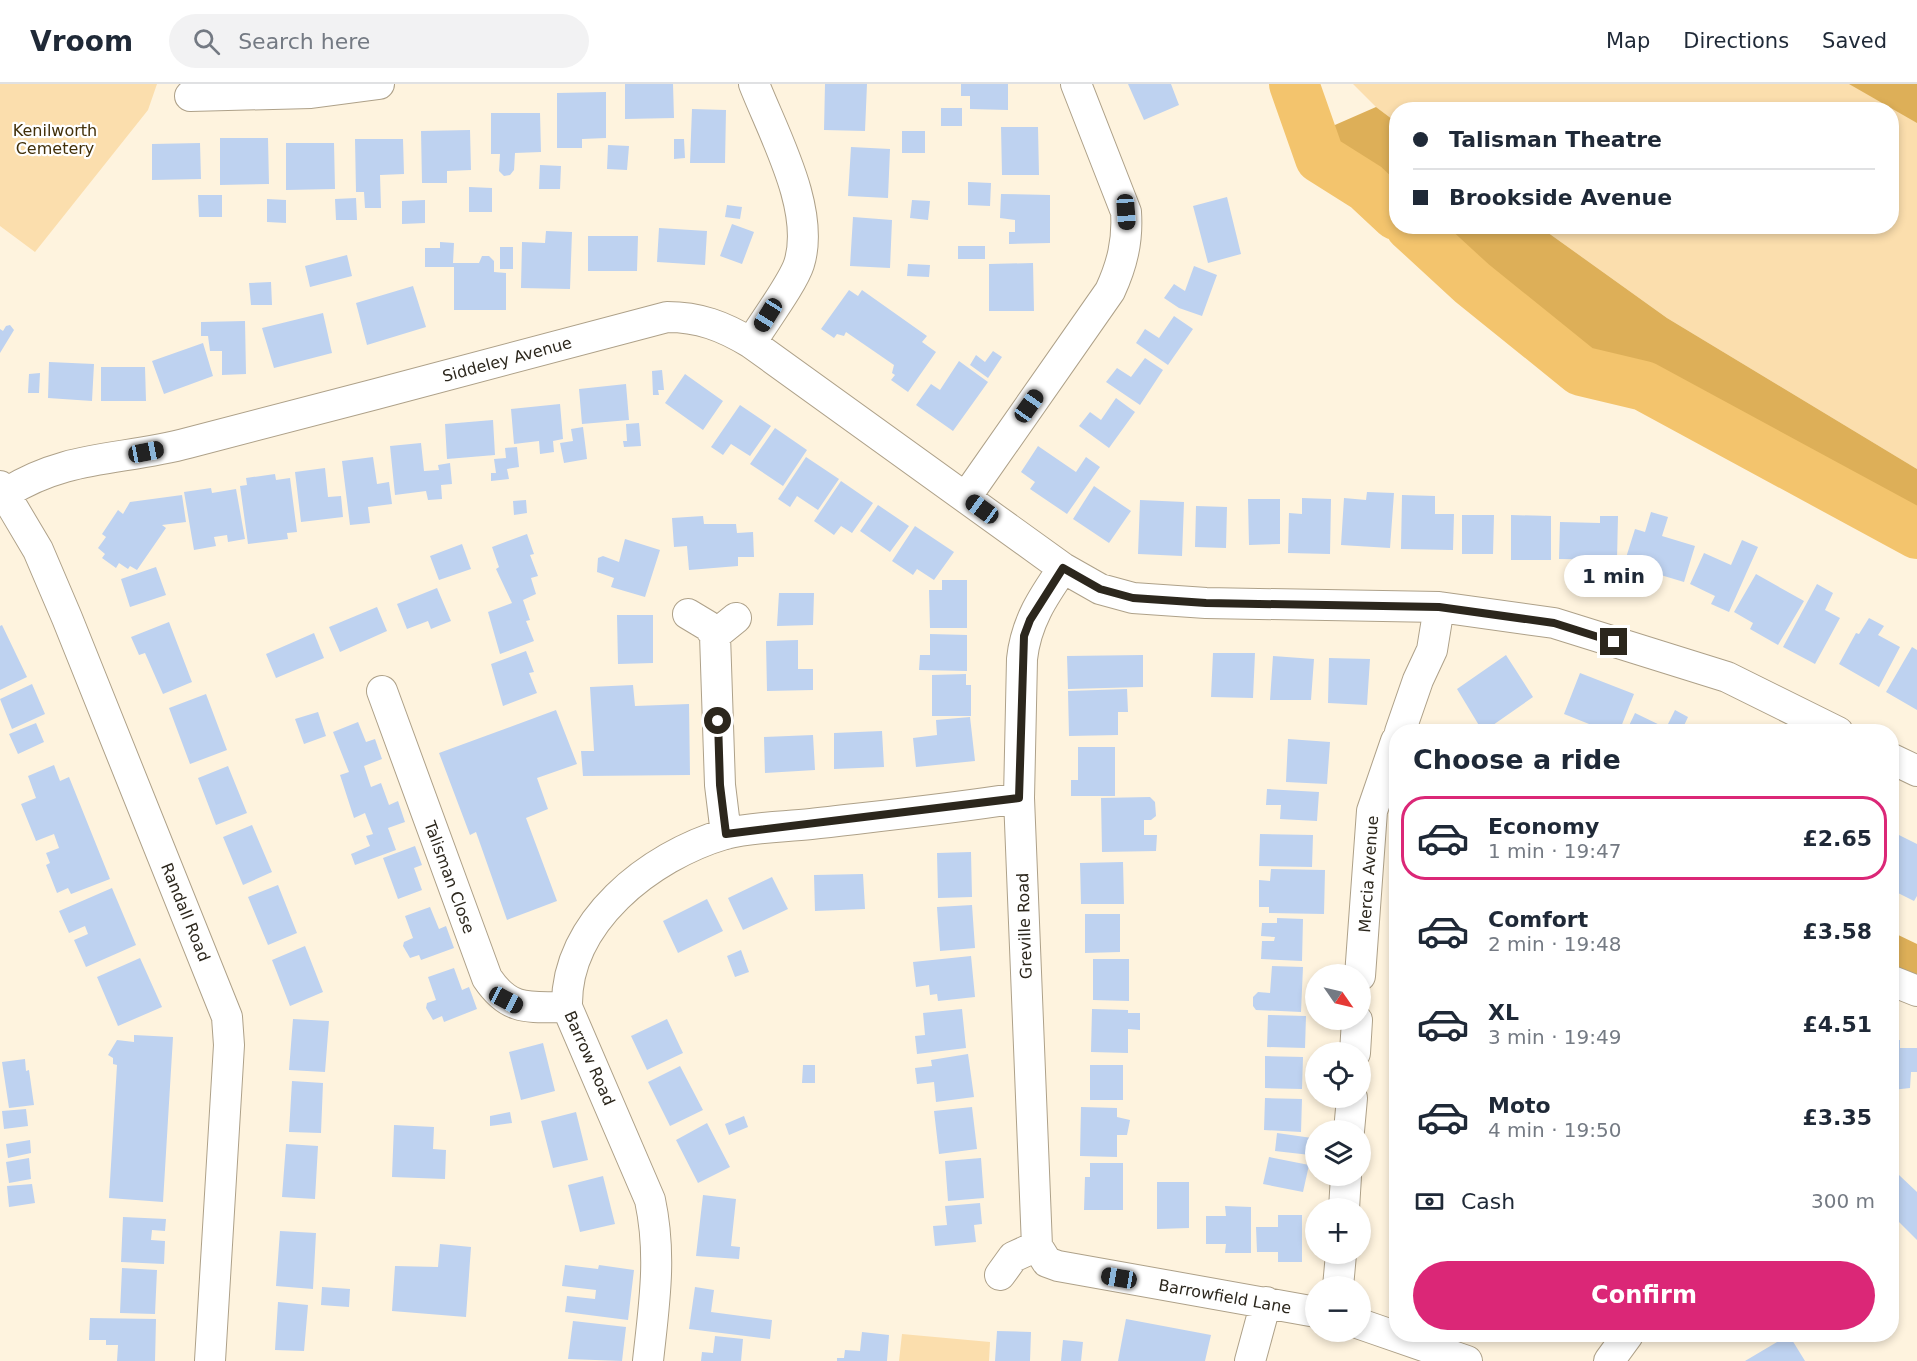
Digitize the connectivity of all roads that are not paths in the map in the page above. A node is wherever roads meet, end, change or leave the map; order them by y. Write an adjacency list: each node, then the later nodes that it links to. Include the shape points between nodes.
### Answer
1 (379, 84): 4 (street, via 311,93)
2 (754, 84): 5 (street, via 801,202 804,232 799,265)
3 (1076, 84): 7 (street, via 1126,212 1122,261 1110,291)
4 (190, 96)
5 (751, 343): 6 (street, Siddeley Avenue, via 711,322 667,317 183,445 91,459); 7 (street, Siddeley Avenue)
6 (3, 490): 32 (street, Randall Road, via 38,550 67,618 227,1017 230,1045)
7 (966, 497): 8 (street, Siddeley Avenue)
8 (1063, 568): 9 (street, Siddeley Avenue, via 1100,589 1133,598); 17 (street, Greville Road, via 1036,609 1024,636)
9 (1439, 607): 12 (street, via 1432,650); 13 (street, Siddeley Avenue, via 1554,623 1727,677)
10 (688, 614): 18 (street, via 708,626 726,627 720,785)
11 (382, 691): 22 (street, Talisman Close, via 487,978 501,995 518,1006)
12 (1403, 724)
13 (1822, 724)
14 (1389, 761): 19 (street, Mercia Avenue, via 1372,811)
15 (1899, 762): 16 (street)
16 (1917, 771)
17 (1019, 798): 18 (street, Barrow Road); 23 (street, Greville Road)
18 (726, 834): 22 (street, Barrow Road, via 672,855 643,874 598,919 570,966)
19 (1361, 964)
20 (1899, 984): 21 (street)
21 (1917, 992)
22 (567, 1007): 33 (street, Barrow Road, via 641,1174 652,1209 658,1268)
23 (1037, 1246): 24 (street, via 1013,1257); 25 (street, Barrowfield Lane, via 1047,1262 1058,1266)
24 (1000, 1275)
25 (1266, 1302): 26 (street, Barrowfield Lane); 34 (street)
26 (1305, 1310)
27 (1371, 1330): 28 (street)
28 (1389, 1340)
29 (1392, 1342): 31 (street)
30 (1623, 1342): 36 (street)
31 (1406, 1350): 35 (street)
32 (210, 1361)
33 (648, 1361)
34 (1250, 1361)
35 (1467, 1361)
36 (1609, 1361)

